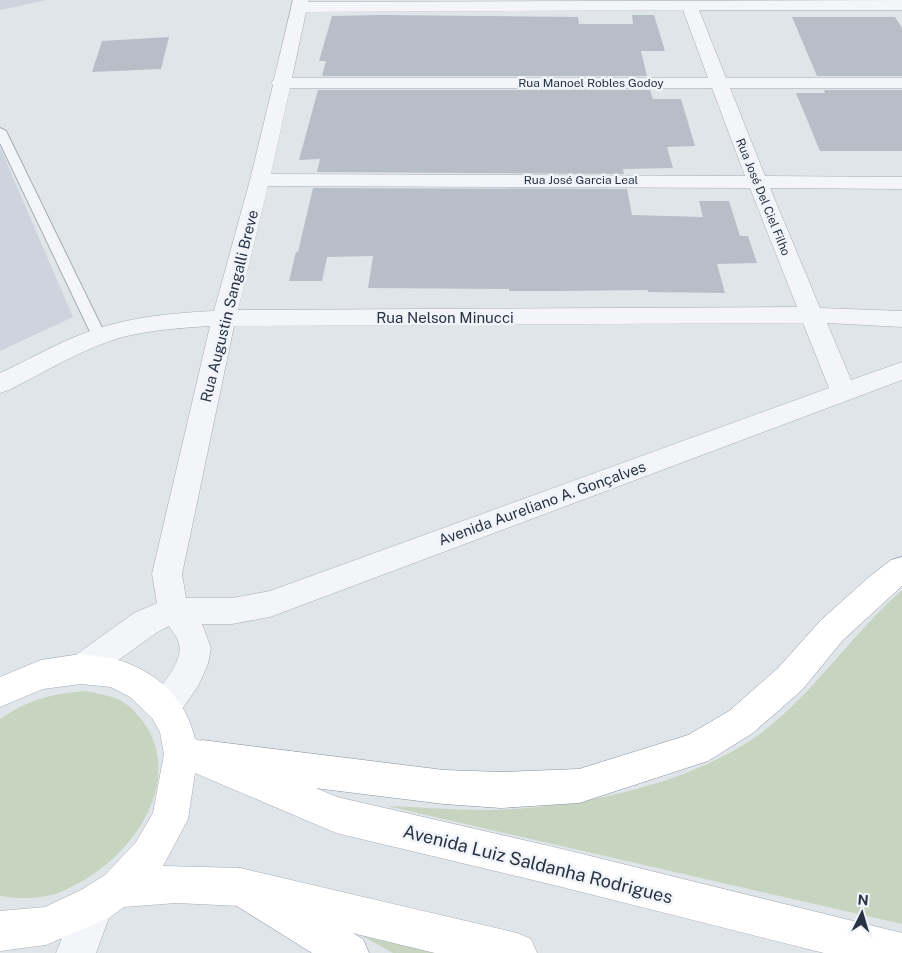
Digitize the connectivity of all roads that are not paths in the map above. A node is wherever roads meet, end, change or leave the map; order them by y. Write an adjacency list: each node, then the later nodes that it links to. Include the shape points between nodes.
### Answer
1 (300, 3): 2 (street); 4 (street, Rua Augustin Sangalli Breve)
2 (689, 3): 3 (street); 5 (street, Rua José Del Ciel Filho)
3 (902, 5)
4 (280, 83): 5 (street, Rua Manoel Robles Godoy); 8 (street, Rua Augustin Sangalli Breve)
5 (718, 83): 6 (street, Rua Manoel Robles Godoy); 9 (street, Rua José Del Ciel Filho)
6 (902, 83)
7 (0, 131): 14 (lane)
8 (260, 180): 9 (street, Rua José Garcia Leal); 12 (street, Rua Augustin Sangalli Breve)
9 (757, 181): 10 (street, Rua José Garcia Leal); 11 (street, Rua José Del Ciel Filho)
10 (902, 183)
11 (810, 315): 12 (street, Rua Nelson Minucci); 13 (street, Rua Nelson Minucci); 17 (street, Rua José Del Ciel Filho)
12 (224, 318): 14 (street, Rua Nelson Minucci, via 170,321); 19 (street, Rua Augustin Sangalli Breve, via 167,574 169,594)
13 (902, 319)
14 (99, 336): 16 (street, Rua Nelson Minucci)
15 (902, 371): 17 (street, Avenida Aureliano A. Gonçalves)
16 (0, 384)
17 (843, 392): 19 (street, Avenida Aureliano A. Gonçalves, via 270,604 232,611)
18 (902, 569): 23 (main road, via 832,630 790,679 741,722 696,749 579,786 501,790 444,787)
19 (176, 611): 20 (street, Avenida Aureliano A. Gonçalves, via 145,624); 22 (street, via 193,635 196,650 192,666)
20 (81, 669): 21 (main road, via 40,675); 22 (main road, via 114,673 142,686)
21 (0, 692)
22 (164, 707): 23 (main road)
23 (192, 756): 25 (main road, via 170,819 149,855); 30 (main road, Avenida Luiz Saldanha Rodrigues, via 336,815)
24 (240, 887): 25 (main road, via 176,884); 28 (main road); 29 (main road)
25 (107, 896): 26 (main road, via 46,926); 27 (street)
26 (0, 931)
27 (76, 953)
28 (349, 953)
29 (517, 953)
30 (902, 953)

